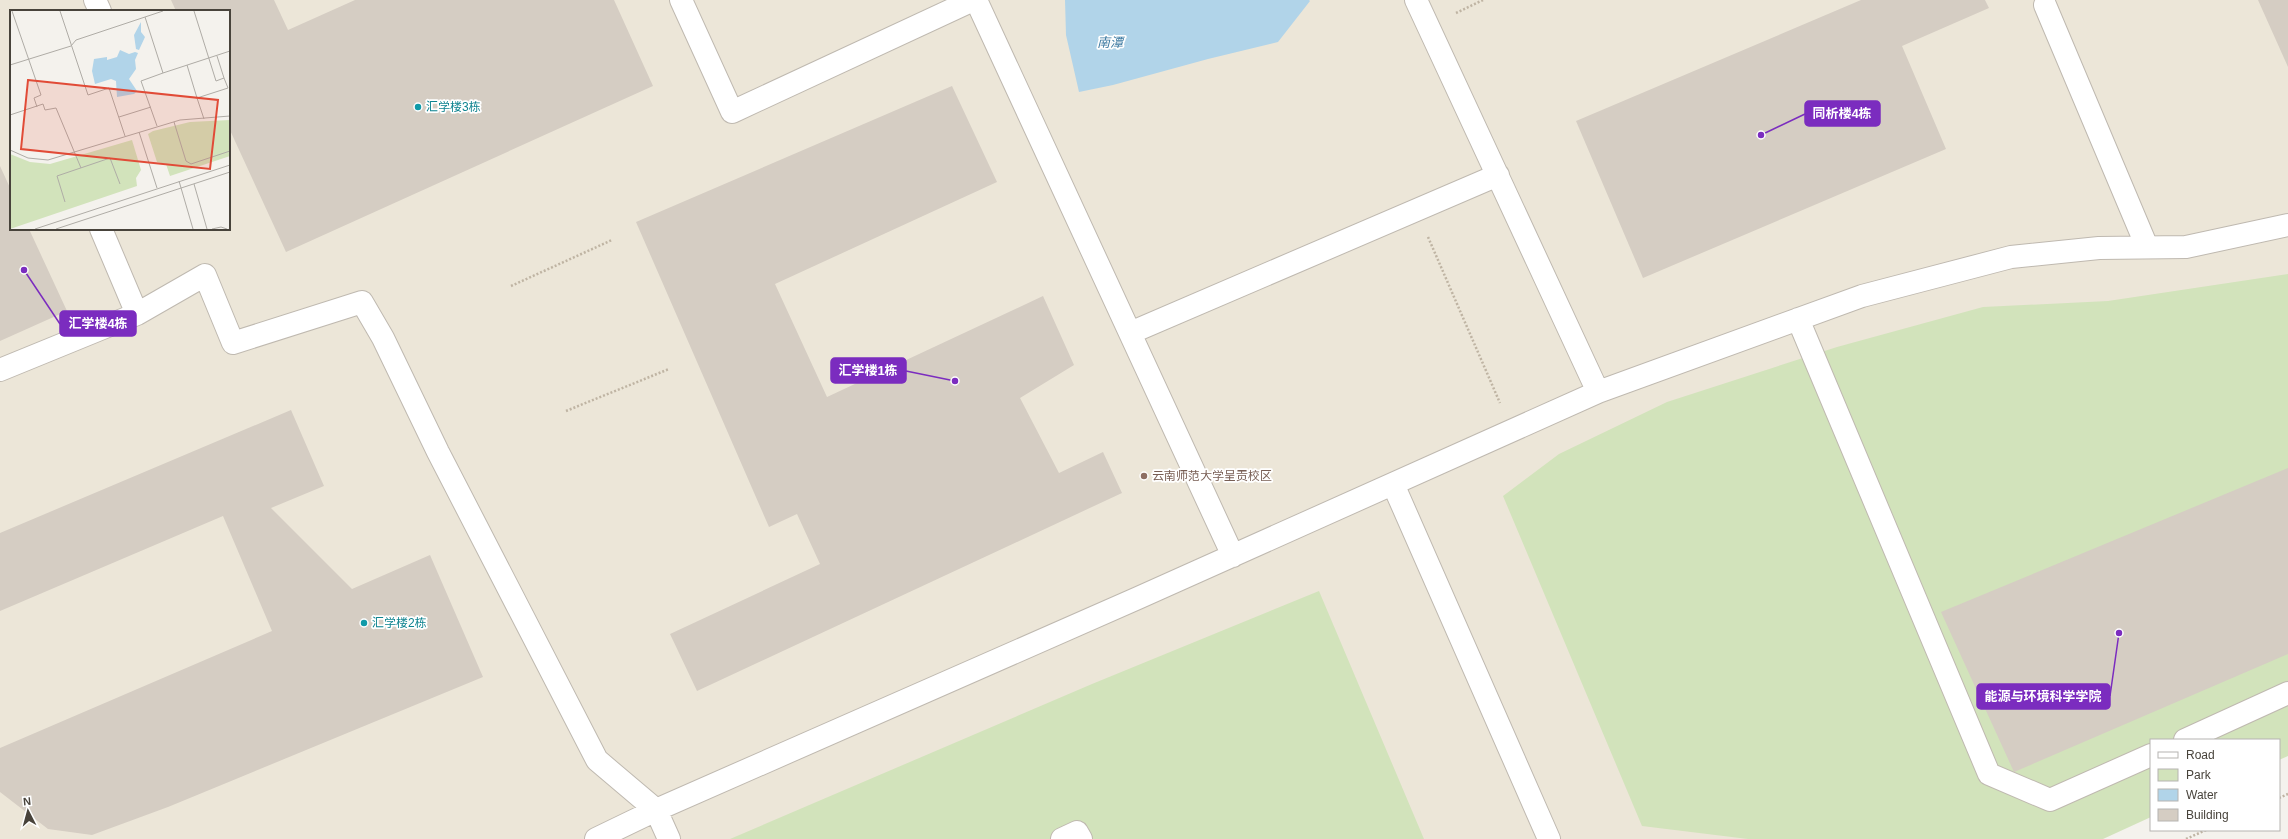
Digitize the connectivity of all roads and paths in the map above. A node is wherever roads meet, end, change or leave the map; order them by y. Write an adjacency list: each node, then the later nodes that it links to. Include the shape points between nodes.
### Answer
1 (95, 0): 7 (street)
2 (681, 0): 3 (street, via 732,112)
3 (972, 0)
4 (976, 0): 17 (street)
5 (1416, 0): 8 (street)
6 (2048, 2): 13 (street)
7 (100, 10)
8 (1498, 175): 9 (street); 20 (street)
9 (1416, 210): 17 (street); 22 (path)
10 (2288, 225): 13 (street, via 2186,248)
11 (101, 230): 15 (street)
12 (612, 240): 14 (path)
13 (2147, 247): 16 (street, via 2099,248 2011,257 1862,296)
14 (511, 286)
15 (137, 314): 19 (street); 28 (street, via 205,275 233,343 362,302 383,338 438,452 597,760)
16 (1798, 319): 20 (street); 27 (street, via 1988,774 2050,800)
17 (1130, 333): 24 (street)
18 (669, 369): 21 (path)
19 (0, 370)
20 (1598, 392): 22 (street)
21 (566, 411)
22 (1512, 431): 23 (street)
23 (1393, 484): 24 (street); 34 (street)
24 (1233, 556): 28 (street)
25 (2288, 693): 26 (street)
26 (2187, 739)
27 (2150, 755)
28 (656, 810): 30 (street); 31 (street)
29 (2204, 831): 35 (path)
30 (596, 839)
31 (669, 839)
32 (1062, 839): 33 (street, via 1077,832)
33 (1081, 839)
34 (1549, 839)
35 (2186, 839)

